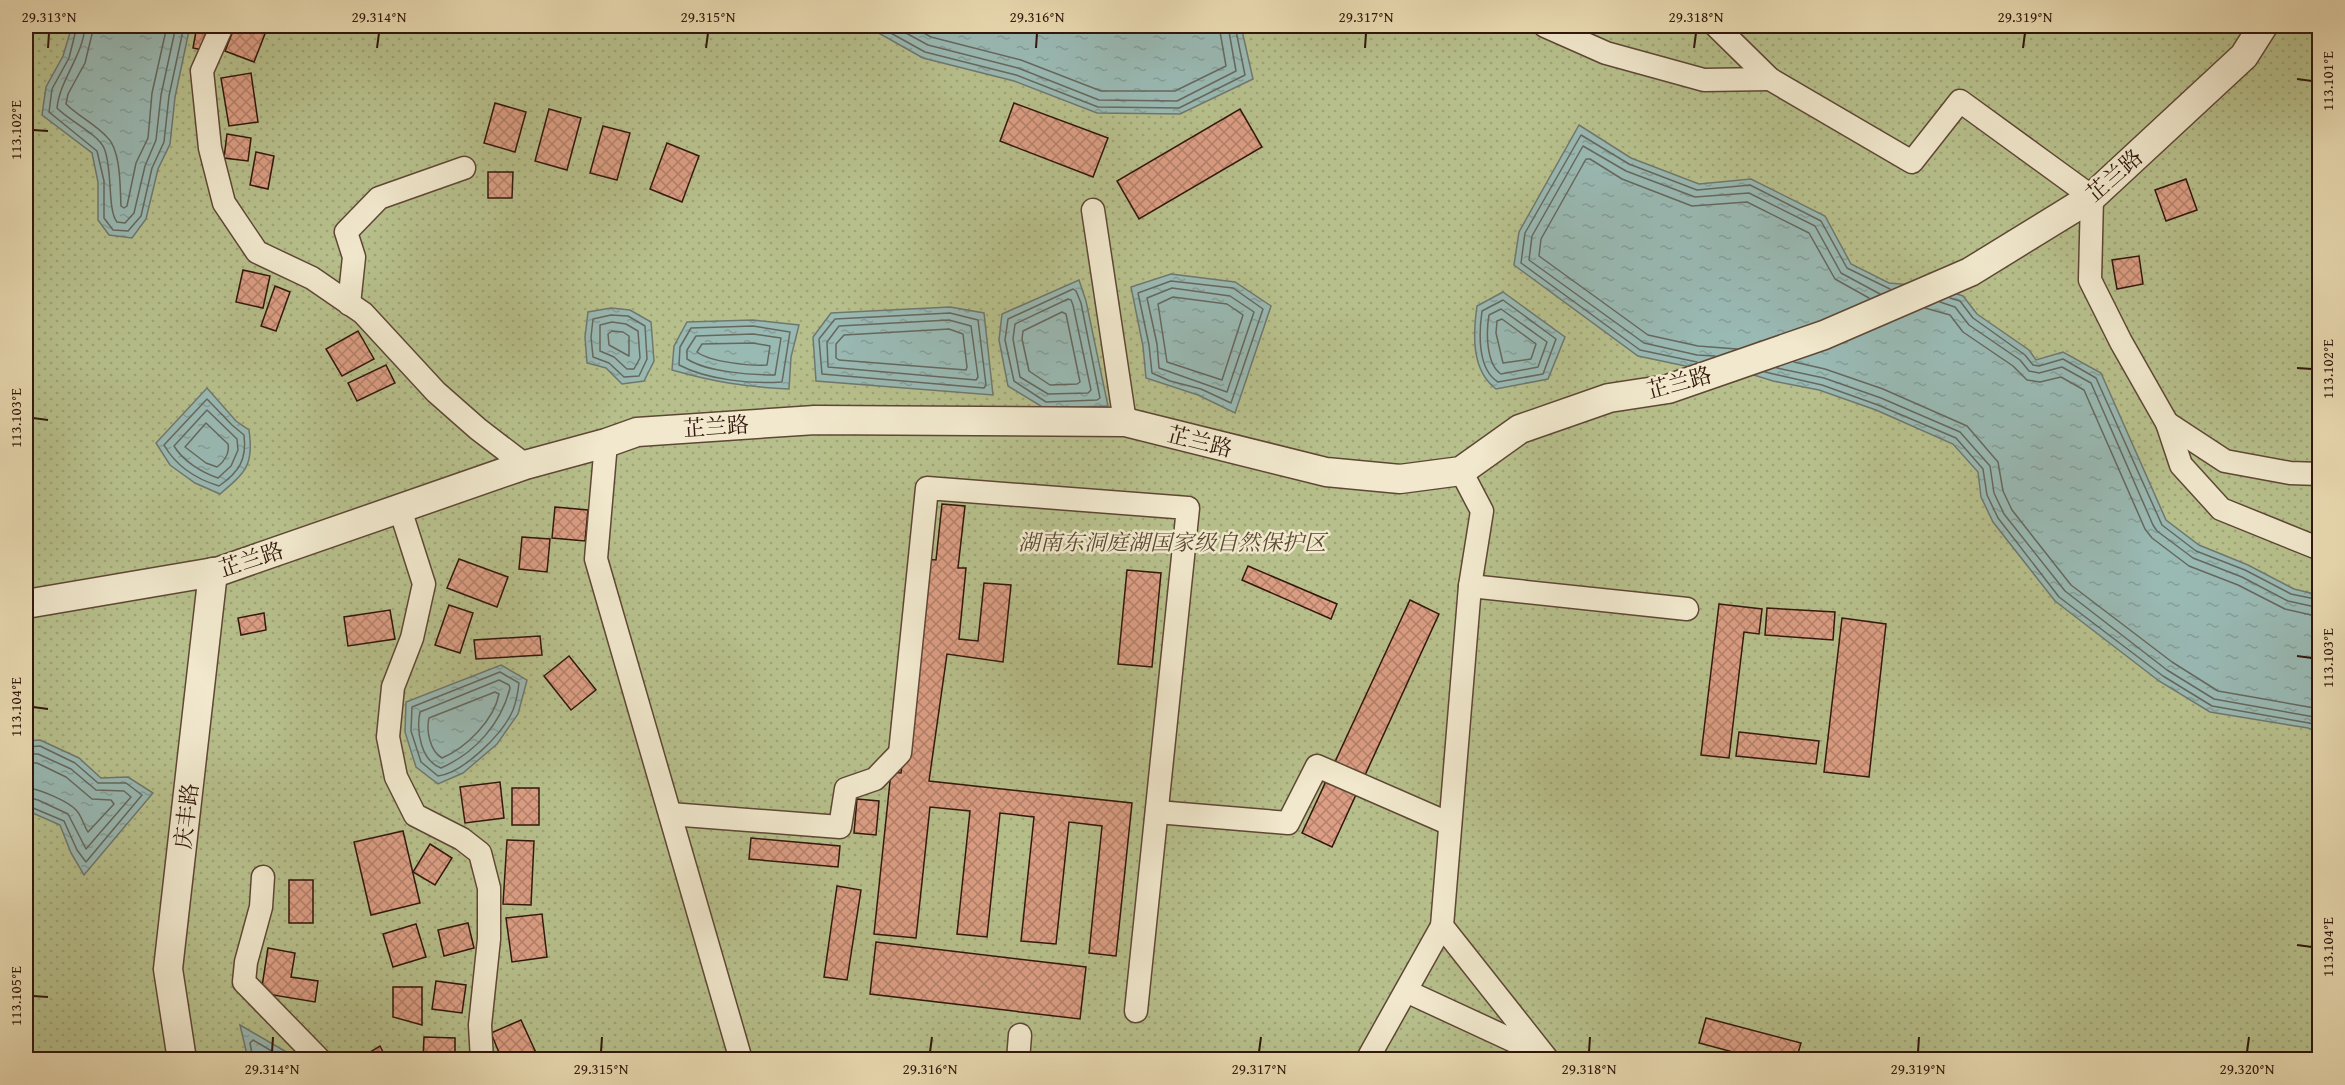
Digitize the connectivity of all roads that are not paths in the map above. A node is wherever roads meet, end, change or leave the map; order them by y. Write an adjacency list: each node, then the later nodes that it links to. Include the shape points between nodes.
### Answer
1 (222, 26): 9 (street, via 202,71 210,148 224,203 257,252 312,278)
2 (1545, 26): 5 (street, via 1606,53 1704,80)
3 (1716, 26): 5 (street)
4 (2263, 26): 7 (street, 芷兰路, via 2244,56)
5 (1770, 79): 7 (street, via 1912,162 1960,101)
6 (464, 168): 9 (street, via 379,198 346,232 354,257)
7 (2092, 197): 11 (street, via 2090,280); 14 (street, 芷兰路, via 1959,276 1824,335 1668,389 1608,398 1520,429)
8 (1093, 210): 10 (street)
9 (349, 304): 13 (street, via 436,392)
10 (1125, 422): 12 (street, 芷兰路, via 815,420 637,432); 14 (street, 芷兰路, via 1326,472 1401,479)
11 (2167, 423): 15 (street, via 2225,461); 17 (street, via 2181,465 2221,509)
12 (606, 443): 13 (street, 芷兰路); 23 (street, via 596,559)
13 (525, 465): 16 (street, 芷兰路)
14 (1461, 471): 19 (street, via 1482,511)
15 (2319, 474)
16 (400, 509): 18 (street, 芷兰路); 33 (street, via 424,584 412,638 393,687 388,737 396,777 415,815 462,839 480,853 489,888 489,939 480,1026)
17 (2319, 549)
18 (213, 572): 20 (street, 芷兰路); 31 (street, 庆丰路, via 168,969)
19 (1470, 586): 21 (street); 24 (street)
20 (26, 604)
21 (1687, 609)
22 (1157, 812): 23 (street, via 1188,508 927,488 900,753 875,778 846,789 840,827); 24 (street, via 1288,823 1317,766); 28 (street)
23 (670, 814): 34 (street)
24 (1450, 825): 26 (street)
25 (263, 877): 32 (street, via 261,907 244,982)
26 (1442, 926): 27 (street); 30 (street)
27 (1406, 991): 30 (street); 36 (street)
28 (1137, 1011)
29 (1020, 1035): 35 (street)
30 (1547, 1057)
31 (182, 1059)
32 (320, 1059)
33 (482, 1059)
34 (741, 1059)
35 (1018, 1059)
36 (1367, 1059)

